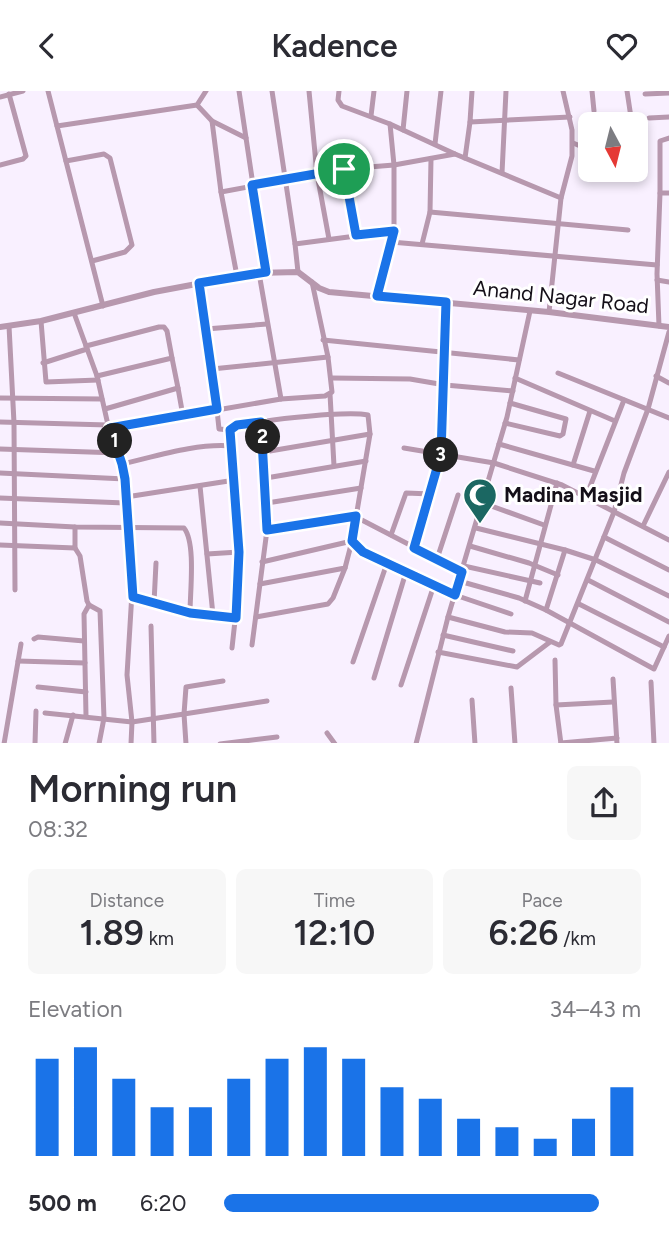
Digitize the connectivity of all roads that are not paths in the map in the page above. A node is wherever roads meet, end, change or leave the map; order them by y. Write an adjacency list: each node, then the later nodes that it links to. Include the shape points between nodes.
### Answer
1 (23, 91): 17 (street)
2 (48, 91): 31 (street)
3 (206, 91): 20 (street)
4 (239, 91): 33 (street)
5 (272, 91): 47 (street)
6 (309, 91): 46 (street)
7 (339, 91): 23 (street, via 342,106)
8 (374, 91): 23 (street)
9 (407, 91): 32 (street)
10 (441, 91): 36 (street)
11 (472, 91): 28 (street)
12 (506, 91): 29 (street)
13 (592, 91): 21 (street)
14 (627, 91): 22 (street)
15 (562, 92): 24 (street)
16 (669, 93): 18 (street)
17 (9, 94): 19 (street); 42 (street, via 26,157)
18 (645, 95)
19 (0, 97)
20 (197, 105): 27 (street); 31 (street)
21 (594, 111)
22 (630, 112)
23 (371, 116): 30 (street)
24 (570, 117): 29 (street); 35 (street)
25 (669, 117): 26 (street)
26 (649, 118)
27 (212, 121): 33 (street); 49 (street)
28 (470, 122): 29 (street); 39 (street)
29 (505, 122): 45 (street)
30 (390, 124): 32 (street); 43 (street)
31 (57, 126): 41 (street)
32 (403, 130): 36 (street)
33 (246, 138): 48 (street)
34 (669, 138): 50 (street, via 660,141)
35 (573, 143): 37 (street); 52 (street)
36 (435, 144): 38 (street)
37 (578, 145)
38 (455, 154): 39 (street); 40 (street)
39 (465, 158): 45 (street)
40 (431, 159): 43 (street); 53 (street)
41 (66, 161): 63 (street); 63 (street, via 106,154 110,158 131,247)
42 (0, 165)
43 (394, 165): 44 (street); 56 (street)
44 (344, 169): 46 (street); 57 (street)
45 (502, 173): 52 (street)
46 (317, 174): 47 (street); 58 (street)
47 (286, 179): 48 (street); 60 (street)
48 (252, 185): 49 (street); 65 (street)
49 (221, 192): 67 (street)
50 (660, 193): 51 (street); 64 (street)
51 (669, 193)
52 (561, 198): 54 (street)
53 (429, 212): 54 (street); 61 (street)
54 (559, 224): 55 (street); 62 (street)
55 (628, 230)
56 (394, 231): 57 (street); 59 (street)
57 (356, 235): 58 (street)
58 (329, 239): 60 (street)
59 (391, 242): 61 (street); 72 (street)
60 (295, 244): 66 (street)
61 (422, 244): 62 (street)
62 (555, 254): 64 (street); 76 (street)
63 (92, 261): 74 (street)
64 (657, 265): 68 (street)
65 (262, 272): 66 (street); 67 (street); 79 (street)
66 (298, 272): 69 (street, Anand Nagar Road)
67 (237, 276): 71 (street)
68 (657, 280): 70 (street); 81 (street)
69 (312, 282): 72 (street, Anand Nagar Road, via 329,292); 85 (street)
70 (669, 282)
71 (199, 283): 74 (street); 83 (street)
72 (377, 296): 73 (street, Anand Nagar Road)
73 (446, 302): 75 (street, Anand Nagar Road); 87 (street)
74 (103, 306): 77 (street)
75 (530, 311): 76 (street, Anand Nagar Road); 91 (street)
76 (549, 312): 81 (street, Anand Nagar Road)
77 (74, 313): 78 (street); 86 (street)
78 (41, 321): 80 (street); 92 (street)
79 (267, 324): 83 (street); 93 (street)
80 (9, 326): 82 (street); 106 (street)
81 (659, 326): 84 (street, Anand Nagar Road)
82 (0, 327)
83 (206, 329): 94 (street)
84 (669, 329): 88 (street)
85 (323, 340): 87 (street); 89 (street)
86 (87, 348): 90 (street, via 164,327); 92 (street); 97 (street)
87 (446, 351): 91 (street); 101 (street)
88 (666, 353): 96 (street)
89 (328, 357): 93 (street); 98 (street)
90 (172, 358): 97 (street); 102 (street)
91 (519, 361): 99 (street)
92 (43, 363): 97 (street, via 48,383)
93 (276, 363): 94 (street); 108 (street)
94 (212, 369): 112 (street)
95 (558, 373): 109 (street)
96 (656, 376): 100 (street); 113 (street)
97 (98, 378): 107 (street)
98 (332, 378): 101 (street, via 410,379); 104 (street)
99 (515, 378): 103 (street); 114 (street)
100 (669, 383)
101 (445, 385): 103 (street); 134 (street)
102 (178, 388): 111 (street); 115 (street)
103 (513, 391): 110 (street)
104 (330, 394): 108 (street); 116 (street)
105 (0, 398): 106 (street)
106 (13, 399): 107 (street); 121 (street)
107 (102, 399): 111 (street)
108 (281, 400): 112 (street)
109 (624, 400): 113 (street); 118 (street)
110 (510, 403): 122 (street); 122 (street, via 567,423 559,436)
111 (105, 409): 123 (street)
112 (217, 409): 115 (street); 124 (street, via 219,429)
113 (648, 409): 117 (street); 158 (street)
114 (590, 411): 118 (street); 138 (street)
115 (183, 416): 123 (street)
116 (331, 416): 120 (street); 125 (street, via 368,415); 126 (street)
117 (669, 418)
118 (615, 421): 140 (street)
119 (0, 422): 121 (street)
120 (261, 422): 124 (street); 132 (street)
121 (14, 423): 123 (street); 131 (street)
122 (505, 423): 127 (street)
123 (109, 427): 133 (street)
124 (230, 430): 128 (street)
125 (370, 434): 126 (street); 135 (street)
126 (333, 441): 132 (street); 139 (street)
127 (499, 444): 136 (street); 138 (street)
128 (232, 446): 137 (street); 146 (street)
129 (404, 448): 134 (street)
130 (0, 449): 131 (street)
131 (13, 450): 133 (street); 143 (street)
132 (264, 452): 144 (street)
133 (119, 453): 137 (street)
134 (441, 454): 136 (street); 150 (street)
135 (366, 461): 139 (street); 149 (street)
136 (494, 463): 147 (street); 157 (street)
137 (122, 464): 145 (street)
138 (573, 465): 140 (street)
139 (334, 466): 144 (street)
140 (594, 471): 152 (street)
141 (669, 472): 163 (street)
142 (0, 473): 143 (street)
143 (13, 474): 145 (street); 154 (street)
144 (266, 478): 156 (street)
145 (125, 479): 155 (street)
146 (235, 480): 148 (street); 180 (street)
147 (557, 483): 152 (street); 162 (street)
148 (200, 486): 155 (street); 181 (street)
149 (361, 488): 156 (street); 159 (street)
150 (431, 494): 169 (street, via 406,493); 178 (street)
151 (458, 495): 182 (street)
152 (586, 497): 158 (street)
153 (0, 498): 154 (street)
154 (15, 499): 155 (street); 161 (street)
155 (125, 500): 165 (street)
156 (267, 503): 167 (street)
157 (483, 503): 162 (street); 166 (street)
158 (614, 512): 163 (street); 170 (street)
159 (356, 516): 167 (street); 169 (street); 172 (street)
160 (0, 523): 161 (street)
161 (15, 524): 164 (street); 175 (street)
162 (544, 525): 173 (street)
163 (643, 526): 171 (street)
164 (75, 527): 165 (street); 177 (street)
165 (127, 527): 202 (street); 208 (street, via 179,526 187,531)
166 (475, 528): 173 (street); 176 (street)
167 (267, 530): 184 (street)
168 (669, 532): 171 (street)
169 (391, 535): 178 (street)
170 (604, 537): 183 (street); 190 (street)
171 (667, 540)
172 (352, 541): 184 (street); 186 (street); 188 (street)
173 (540, 544): 179 (street); 187 (street)
174 (0, 545): 175 (street)
175 (15, 546): 177 (street); 199 (street)
176 (470, 546): 187 (street); 189 (street)
177 (75, 548): 206 (street)
178 (414, 548): 182 (street)
179 (565, 550): 183 (street); 192 (street)
180 (239, 552): 181 (street); 213 (street)
181 (207, 554): 210 (street)
182 (437, 559): 189 (street)
183 (596, 561): 193 (street); 201 (street)
184 (262, 562): 197 (street)
185 (156, 563): 204 (street)
186 (387, 563): 191 (street); 231 (street)
187 (535, 565): 192 (street); 195 (street)
188 (345, 568): 197 (street); 211 (street, via 328,604)
189 (463, 569): 194 (street); 195 (street)
190 (669, 570)
191 (406, 572): 198 (street); 232 (street)
192 (558, 575): 207 (street)
193 (588, 580): 205 (street); 214 (street)
194 (459, 581): 200 (street); 203 (street)
195 (530, 581): 196 (street); 203 (street)
196 (540, 583)
197 (260, 584): 211 (street)
198 (434, 585): 200 (street); 236 (street)
199 (15, 590)
200 (455, 595): 209 (street); 212 (street)
201 (669, 596)
202 (133, 597): 204 (street); 251 (street, via 128,675)
203 (525, 601): 207 (street)
204 (154, 603): 208 (street)
205 (579, 604): 215 (street); 224 (street)
206 (89, 605): 220 (street, via 84,614); 249 (street, via 100,611)
207 (546, 610): 215 (street)
208 (190, 613): 210 (street)
209 (511, 614)
210 (213, 615): 213 (street)
211 (256, 617): 223 (street)
212 (448, 617): 217 (street); 221 (street, via 532,633)
213 (236, 618): 225 (street)
214 (669, 622)
215 (571, 624): 221 (street, via 561,644); 224 (street, via 654,669)
216 (151, 626): 250 (street)
217 (443, 635): 226 (street); 227 (street)
218 (669, 636): 224 (street)
219 (34, 639): 220 (street)
220 (84, 641): 230 (street)
221 (550, 642): 227 (street, via 517,667)
222 (21, 644): 229 (street)
223 (252, 645)
224 (664, 647)
225 (232, 648)
226 (513, 651)
227 (438, 652): 265 (street)
228 (555, 660): 243 (street)
229 (18, 661): 230 (street); 256 (street)
230 (85, 663): 239 (street)
231 (353, 663)
232 (374, 678)
233 (613, 679): 242 (street)
234 (223, 681): 247 (street, via 186,687)
235 (651, 682): 269 (street)
236 (401, 685)
237 (38, 687): 239 (street)
238 (511, 688): 267 (street)
239 (86, 692): 248 (street)
240 (472, 700): 266 (street)
241 (267, 701): 247 (street)
242 (613, 702): 243 (street); 254 (street)
243 (556, 705): 268 (street)
244 (36, 711): 257 (street)
245 (45, 713): 246 (street)
246 (73, 715): 248 (street); 258 (street)
247 (184, 715): 250 (street); 262 (street)
248 (86, 716): 249 (street)
249 (104, 718): 251 (street); 259 (street)
250 (153, 719): 251 (street); 261 (street)
251 (132, 722): 260 (street)
252 (327, 733): 264 (street)
253 (277, 737): 255 (street)
254 (617, 741): 268 (street)
255 (253, 742): 263 (street)
256 (4, 743)
257 (35, 743)
258 (65, 743)
259 (99, 743)
260 (131, 743)
261 (154, 743)
262 (186, 743)
263 (221, 743)
264 (334, 743)
265 (416, 743)
266 (475, 743)
267 (515, 743)
268 (561, 743)
269 (654, 743)

